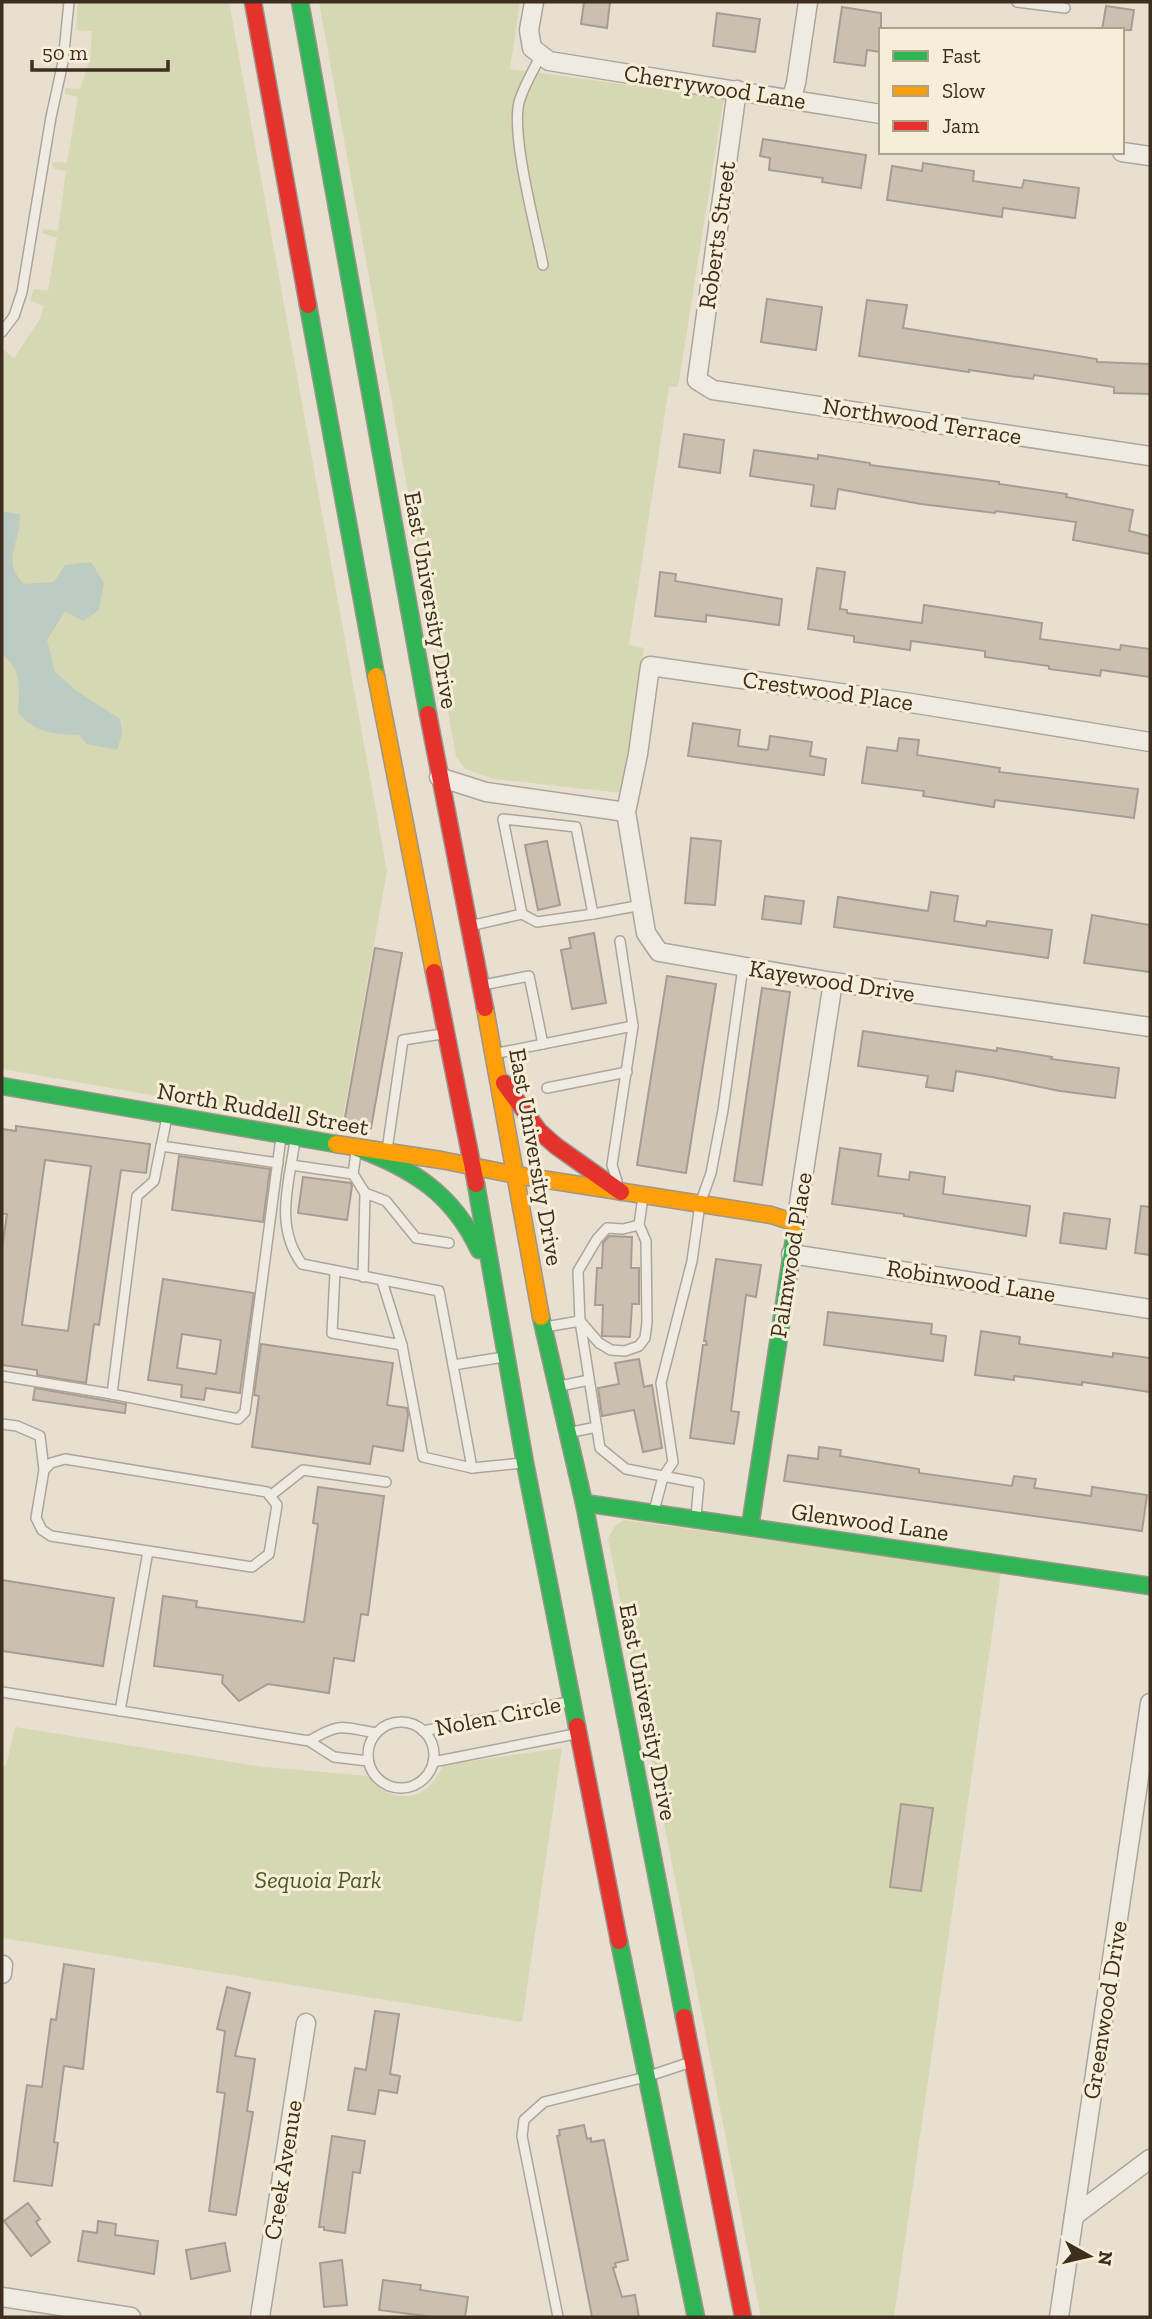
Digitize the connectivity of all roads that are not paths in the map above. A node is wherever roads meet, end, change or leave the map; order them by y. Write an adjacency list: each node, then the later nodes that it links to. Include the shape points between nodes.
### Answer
1 (69, 2): 15 (lane, via 23,292)
2 (253, 2): 33 (main road, via 386,730)
3 (300, 2): 19 (main road, East University Drive)
4 (534, 2): 8 (street, via 529,30 532,48)
5 (808, 2): 10 (street)
6 (1017, 2): 7 (lane)
7 (1065, 8)
8 (545, 58): 9 (street, Cherrywood Lane); 14 (lane, via 519,100 517,114)
9 (737, 90): 10 (street, Cherrywood Lane); 16 (street, Roberts Street)
10 (791, 100): 11 (street, Cherrywood Lane)
11 (879, 114)
12 (1124, 152): 13 (street)
13 (1150, 156)
14 (544, 265)
15 (2, 332)
16 (697, 380): 17 (street, Northwood Terrace, via 713,390)
17 (1150, 456)
18 (1150, 742): 21 (street, Crestwood Place, via 650,666)
19 (439, 777): 20 (street, via 486,792); 26 (main road, East University Drive)
20 (579, 805): 21 (street); 22 (lane)
21 (626, 812): 23 (street, Kayewood Drive)
22 (576, 827): 24 (lane, via 503,820); 25 (lane)
23 (642, 905): 25 (lane); 28 (street, Kayewood Drive, via 646,933 659,952)
24 (522, 914): 25 (lane, via 537,922); 26 (lane)
25 (593, 914)
26 (469, 926): 30 (main road, East University Drive)
27 (620, 941): 31 (lane)
28 (743, 967): 29 (street, Kayewood Drive); 53 (lane, via 723,1110)
29 (833, 982): 32 (street, Kayewood Drive); 54 (street, Palmwood Place)
30 (481, 985): 34 (lane, via 529,976); 35 (main road, East University Drive)
31 (633, 1026): 34 (lane); 36 (lane)
32 (1150, 1027)
33 (447, 1033): 44 (lane, via 403,1040); 47 (main road)
34 (543, 1044): 35 (lane)
35 (495, 1054): 37 (main road, East University Drive)
36 (626, 1072): 39 (lane); 50 (lane, via 612,1166)
37 (499, 1076): 49 (main road, East University Drive); 50 (main road, via 539,1131)
38 (2, 1086): 40 (main road, North Ruddell Street)
39 (547, 1088)
40 (167, 1115): 41 (main road, North Ruddell Street); 42 (lane)
41 (288, 1136): 43 (main road, North Ruddell Street); 45 (lane); 46 (lane)
42 (161, 1146): 45 (lane); 71 (lane, via 154,1181 137,1196)
43 (357, 1147): 44 (main road, North Ruddell Street); 48 (lane); 61 (main road, via 404,1167 449,1202 477,1243)
44 (387, 1153): 47 (main road, North Ruddell Street)
45 (278, 1163): 71 (lane, via 245,1412 237,1419)
46 (291, 1165): 48 (lane); 58 (lane, via 284,1214 292,1249 302,1264)
47 (473, 1166): 49 (main road, North Ruddell Street); 61 (main road)
48 (353, 1174): 51 (lane)
49 (516, 1175): 50 (main road); 64 (main road, East University Drive)
50 (621, 1192): 52 (main road)
51 (365, 1193): 56 (lane, via 386,1201 416,1238); 59 (lane)
52 (643, 1195): 53 (main road); 55 (lane)
53 (700, 1204): 54 (main road, via 771,1214); 78 (lane, via 692,1261 661,1384 673,1462)
54 (796, 1223): 57 (main road, Palmwood Place)
55 (639, 1225): 63 (lane, via 607,1228 597,1239 578,1271); 63 (lane, via 646,1241 645,1338 625,1351 611,1350)
56 (449, 1244)
57 (792, 1254): 62 (street, Robinwood Lane); 84 (main road, Palmwood Place)
58 (335, 1272): 59 (lane); 65 (lane, via 332,1333)
59 (363, 1277): 60 (lane)
60 (382, 1281): 65 (lane); 67 (lane, via 439,1291)
61 (493, 1289): 66 (main road)
62 (1150, 1309)
63 (580, 1321): 64 (lane); 69 (lane)
64 (543, 1327): 70 (main road, East University Drive)
65 (402, 1345): 76 (lane, via 423,1457)
66 (506, 1356): 67 (lane); 75 (main road)
67 (453, 1365): 76 (lane)
68 (2, 1376): 71 (lane)
69 (589, 1380): 70 (lane); 73 (lane)
70 (558, 1386): 74 (main road, East University Drive)
71 (112, 1394)
72 (2, 1424): 77 (lane, via 40,1436)
73 (597, 1427): 74 (lane); 78 (lane, via 600,1448 626,1469)
74 (569, 1432): 81 (main road, East University Drive)
75 (525, 1462): 76 (lane); 88 (main road)
76 (472, 1468)
77 (44, 1470): 80 (lane, via 65,1460); 85 (lane, via 36,1518 42,1530 51,1536)
78 (663, 1476): 82 (lane); 83 (lane, via 699,1483)
79 (386, 1482): 80 (lane, via 303,1470)
80 (270, 1496): 85 (lane, via 277,1505 269,1554 252,1567)
81 (584, 1503): 82 (main road, Glenwood Lane); 98 (main road, East University Drive)
82 (653, 1513): 83 (main road, Glenwood Lane)
83 (696, 1519): 84 (main road, Glenwood Lane)
84 (750, 1527): 86 (main road, Glenwood Lane)
85 (148, 1551): 90 (lane)
86 (1150, 1586)
87 (2, 1692): 90 (lane)
88 (573, 1701): 91 (lane, Nolen Circle); 93 (main road)
89 (1150, 1703): 101 (street, Greenwood Drive)
90 (120, 1711): 94 (lane)
91 (423, 1731): 92 (lane, via 395,1723); 96 (lane, via 434,1751)
92 (376, 1733): 94 (lane, via 332,1727); 95 (lane)
93 (579, 1733): 96 (lane, Nolen Circle); 99 (main road)
94 (309, 1741): 95 (lane, via 334,1757)
95 (368, 1761): 96 (lane, via 379,1780 400,1788 421,1781)
96 (433, 1762)
97 (306, 2023): 104 (street, Creek Avenue)
98 (693, 2062): 99 (lane); 107 (main road, East University Drive)
99 (646, 2077): 105 (lane, via 544,2102 524,2120 522,2136); 106 (main road)
100 (1150, 2159): 101 (street)
101 (1074, 2216): 108 (street, Greenwood Drive)
102 (2, 2297): 103 (street)
103 (131, 2317)
104 (260, 2317)
105 (558, 2317)
106 (696, 2317)
107 (743, 2317)
108 (1059, 2317)

